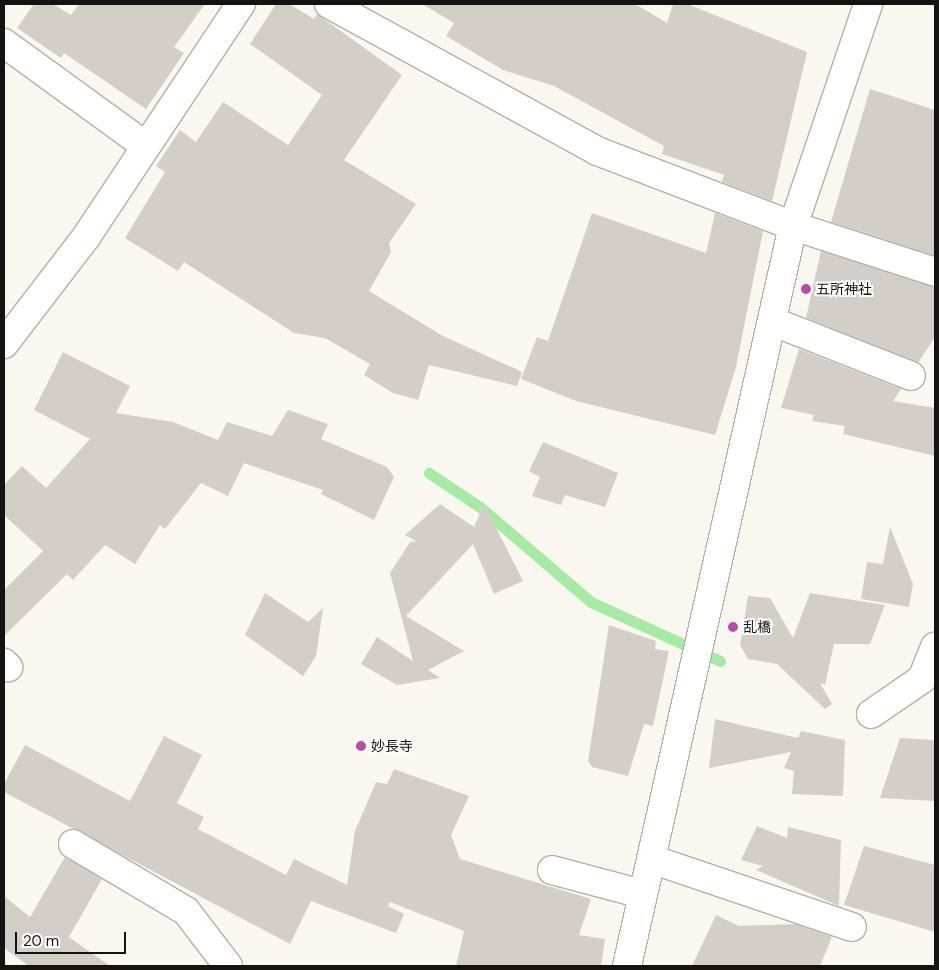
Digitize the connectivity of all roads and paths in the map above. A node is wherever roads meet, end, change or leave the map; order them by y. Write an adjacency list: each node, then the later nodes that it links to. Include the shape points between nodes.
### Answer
1 (241, 4): 5 (street)
2 (329, 4): 6 (street, via 597,151)
3 (868, 4): 6 (street)
4 (4, 43): 5 (street)
5 (146, 146): 9 (street, via 86,237)
6 (793, 226): 7 (street); 8 (street)
7 (935, 272)
8 (774, 322): 10 (street); 14 (street)
9 (4, 344)
10 (911, 376)
11 (935, 646): 12 (street, via 922,679)
12 (871, 714)
13 (73, 844): 18 (street, via 186,911)
14 (651, 858): 16 (street); 17 (street)
15 (552, 870): 16 (street)
16 (642, 894): 19 (street)
17 (852, 927)
18 (228, 966)
19 (627, 966)

